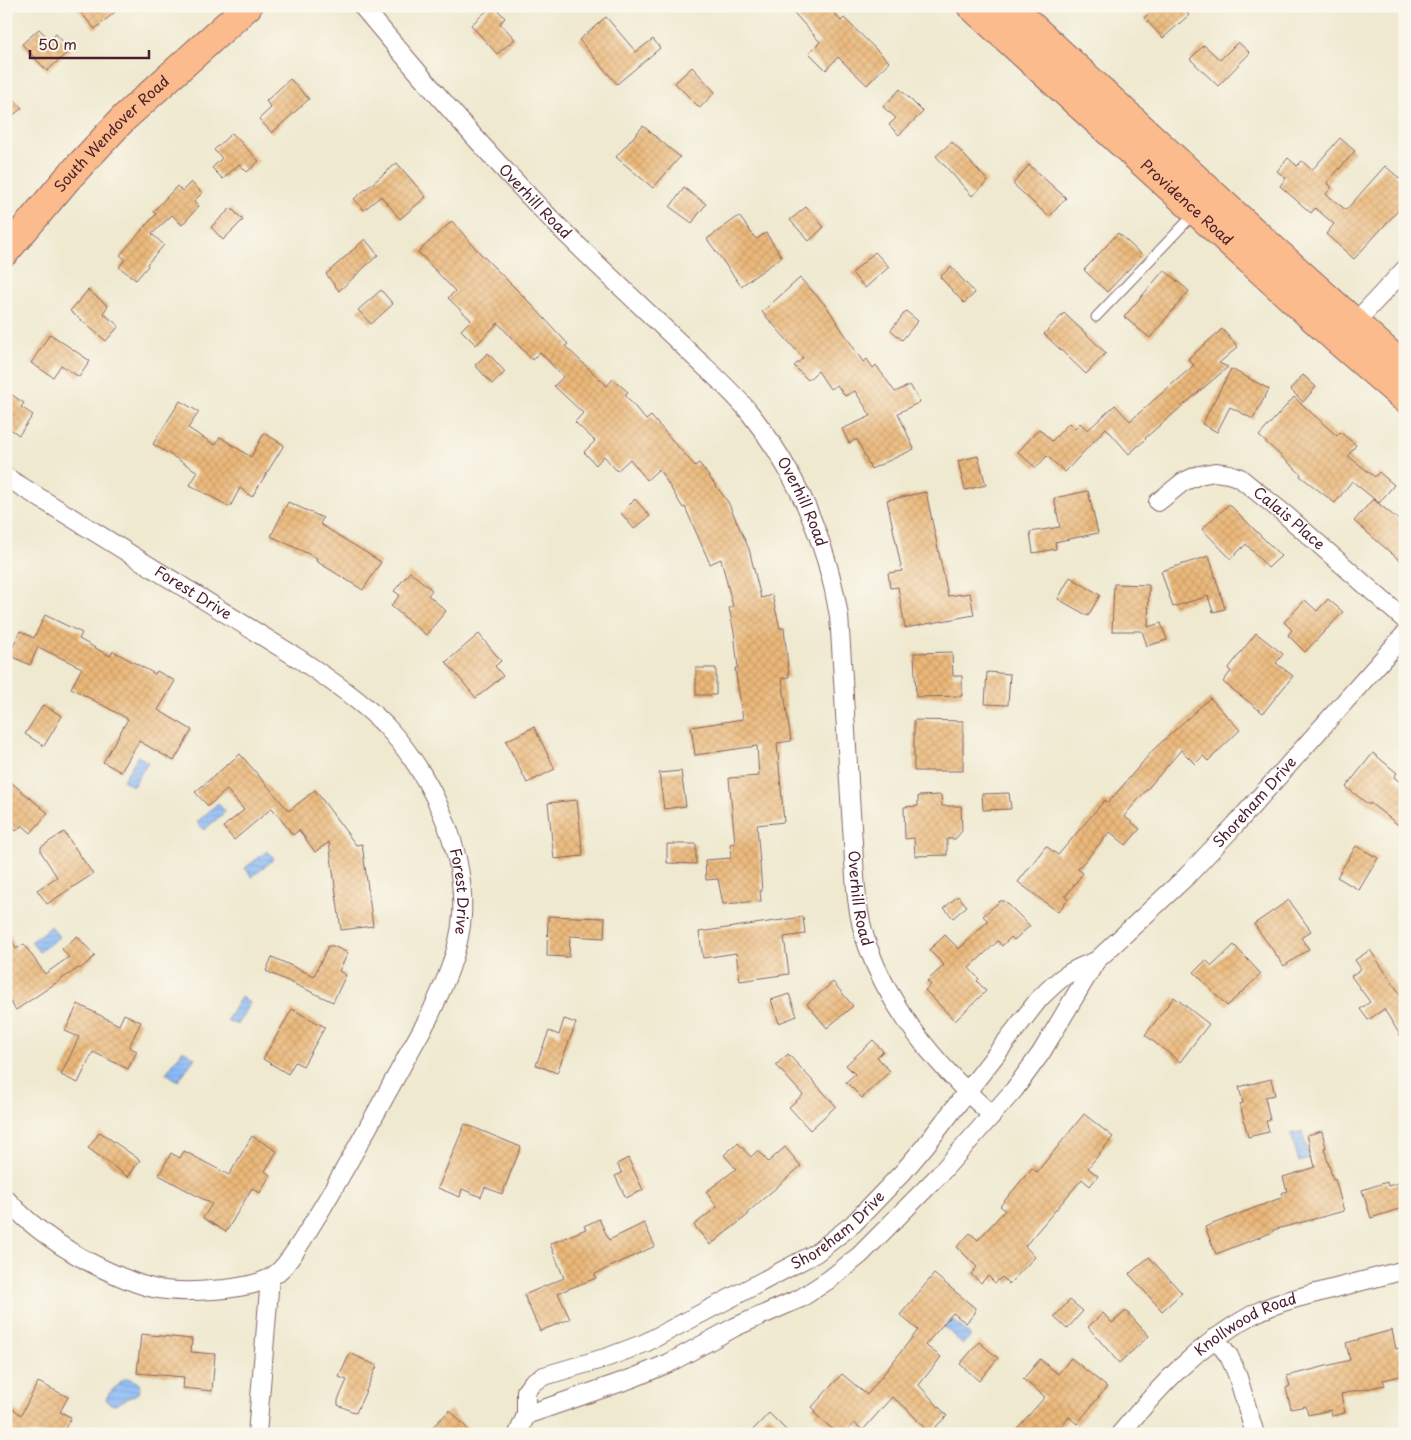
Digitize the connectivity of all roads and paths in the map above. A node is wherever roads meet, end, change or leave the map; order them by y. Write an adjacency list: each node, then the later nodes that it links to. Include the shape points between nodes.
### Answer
1 (248, 6): 5 (main road, South Wendover Road, via 124,118)
2 (362, 6): 16 (street, Overhill Road, via 443,102 554,222 748,411 788,471 812,517 836,595 856,895 867,946 901,1014)
3 (995, 11): 4 (main road, Providence Road); 8 (main road, Providence Road)
4 (1196, 212): 7 (lane); 8 (main road, Providence Road)
5 (6, 251)
6 (1405, 269): 8 (street)
7 (1096, 318)
8 (1346, 332): 9 (main road, Providence Road); 10 (main road, Providence Road)
9 (1405, 368)
10 (1405, 399)
11 (6, 477): 20 (street, Forest Drive, via 301,660 360,703 383,723 406,752 429,787 451,836 462,886 462,916 456,949 442,988 428,1019 325,1202 298,1247 279,1272)
12 (1158, 502): 13 (street, Calais Place, via 1183,482 1199,475 1214,472 1234,476 1252,487)
13 (1405, 620)
14 (1405, 634): 15 (street, Shoreham Drive, via 1235,826)
15 (1096, 961): 16 (street, Shoreham Drive, via 1059,979 1039,999); 17 (street, Shoreham Drive, via 1037,1059)
16 (966, 1092): 17 (street, Overhill Road); 22 (street, Shoreham Drive, via 903,1172 830,1243 645,1343 533,1382 526,1391)
17 (992, 1116): 22 (street, Shoreham Drive, via 904,1212 830,1279 801,1298 735,1327 669,1363)
18 (6, 1199): 20 (street, Forest Drive, via 27,1220 73,1253 152,1288 200,1291 238,1287)
19 (1405, 1270): 21 (street, Knollwood Road, via 1276,1305 1252,1315)
20 (270, 1278): 23 (street)
21 (1215, 1338): 24 (street, Knollwood Road, via 1172,1374); 25 (street, via 1238,1374)
22 (522, 1424)
23 (256, 1434)
24 (1120, 1434)
25 (1255, 1434)

